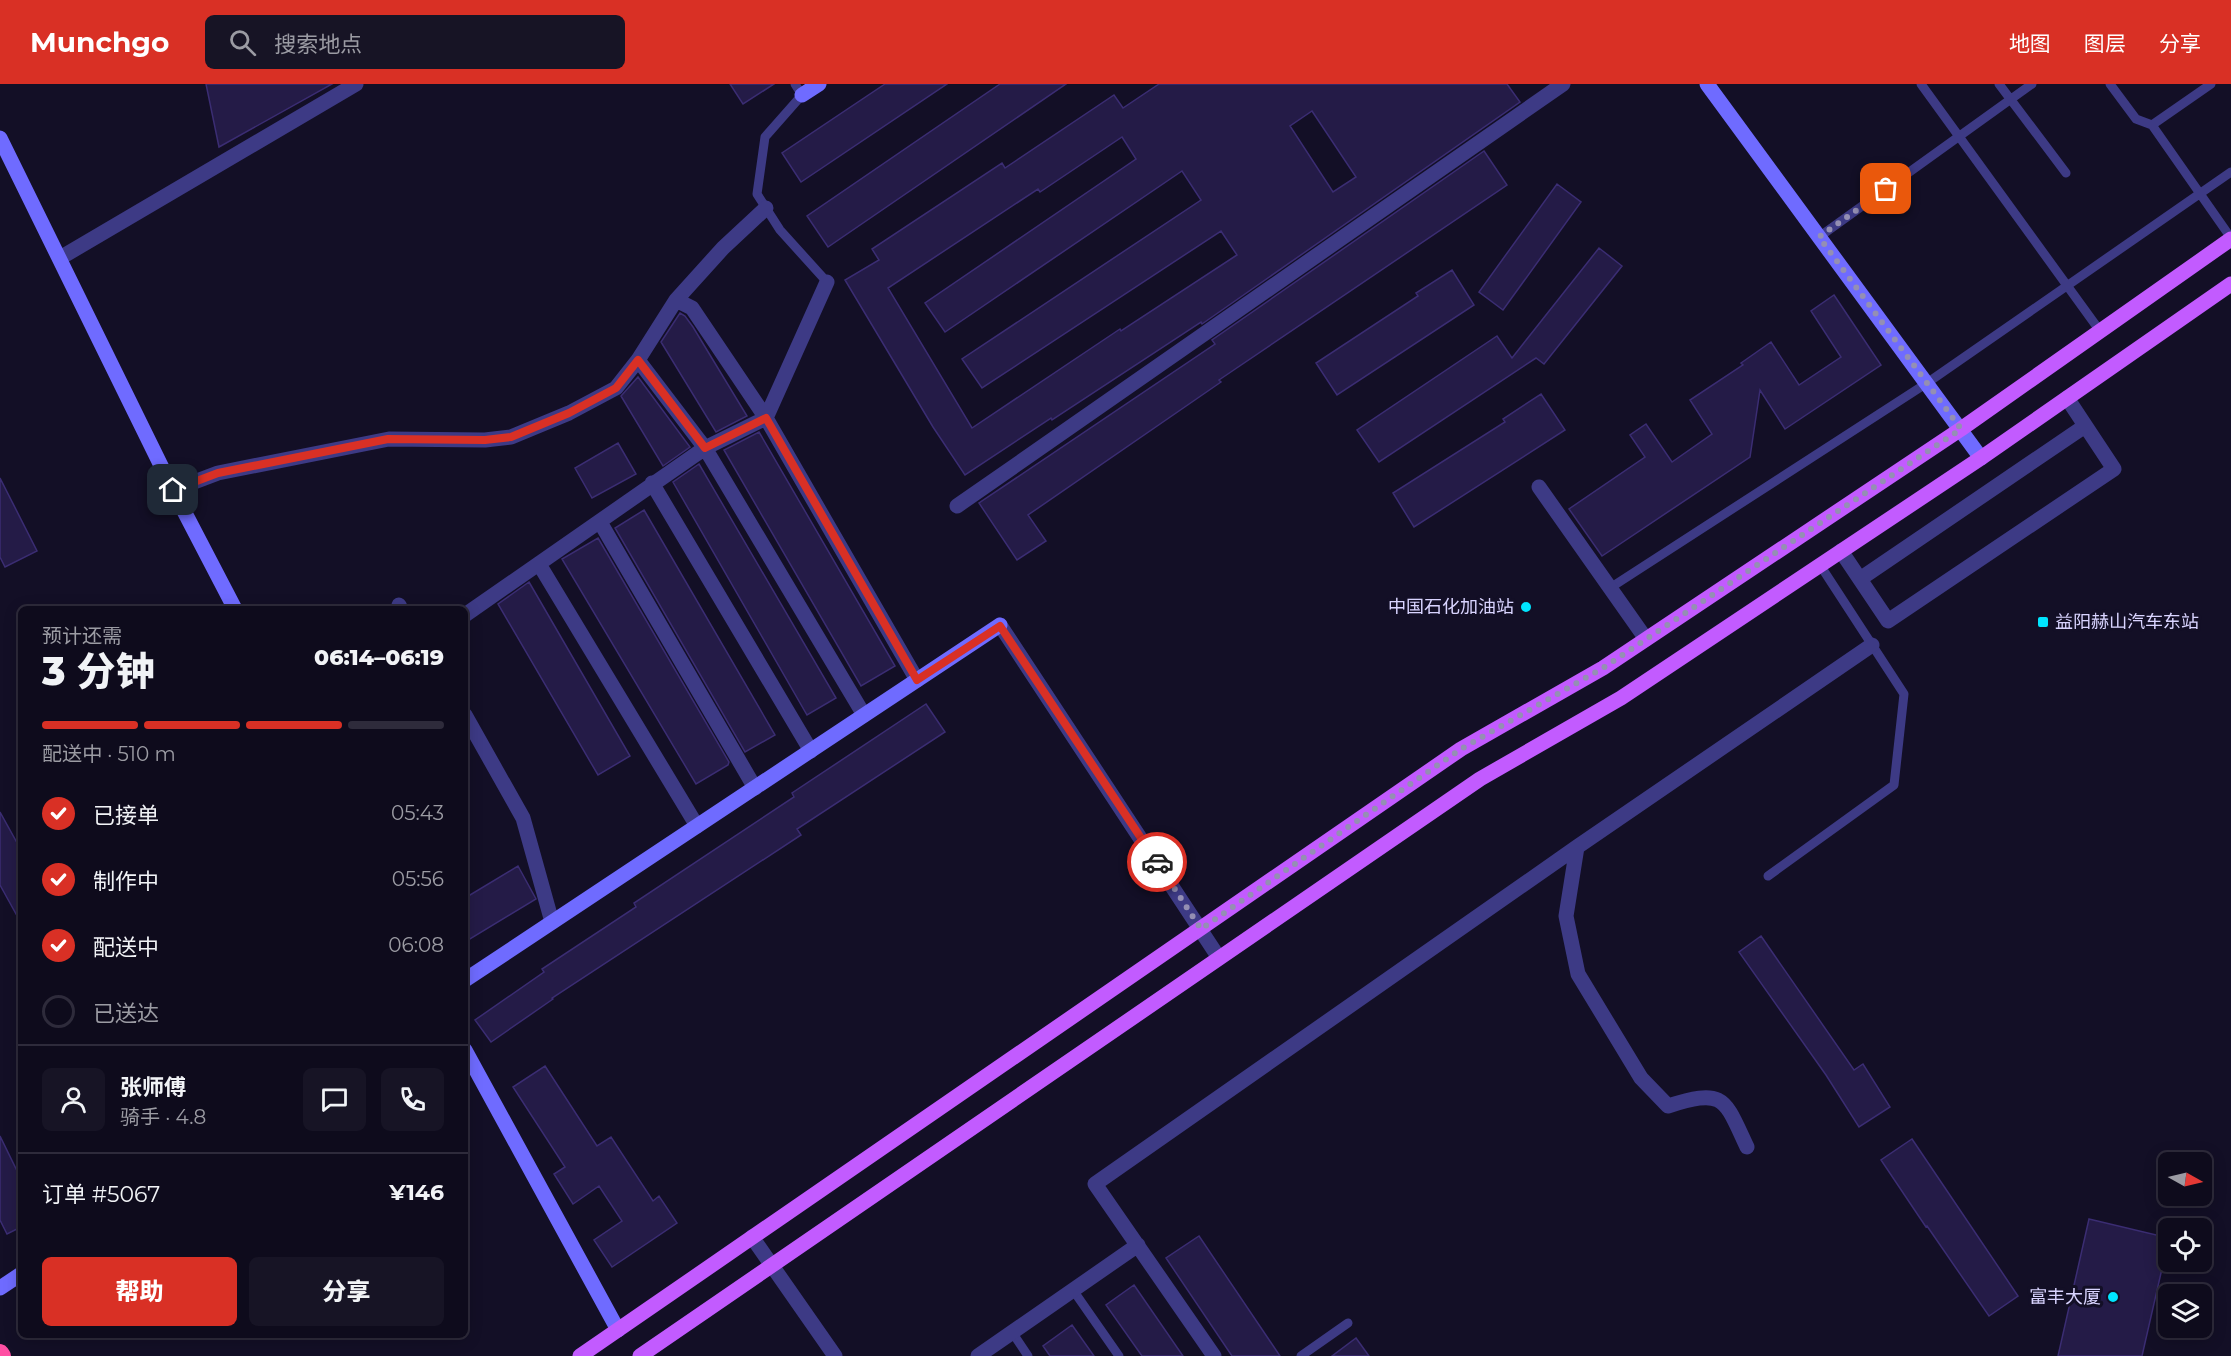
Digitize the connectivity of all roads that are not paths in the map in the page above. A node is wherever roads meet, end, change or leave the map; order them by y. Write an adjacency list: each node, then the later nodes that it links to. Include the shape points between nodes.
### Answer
1 (356, 84): 21 (street)
2 (819, 84): 10 (street)
3 (1563, 84): 38 (street)
4 (1707, 84): 19 (street)
5 (1921, 84): 13 (lane)
6 (1999, 84): 11 (lane)
7 (2032, 84): 11 (lane)
8 (2110, 84): 12 (lane, via 2136,119)
9 (2211, 84): 12 (lane)
10 (799, 90): 18 (lane, via 765,137 757,194)
11 (2010, 100): 13 (lane); 16 (lane)
12 (2152, 125): 17 (lane)
13 (1959, 137): 19 (lane); 24 (lane)
14 (0, 138): 21 (street)
15 (2231, 172): 17 (lane)
16 (2066, 173)
17 (2199, 194): 20 (lane); 24 (lane)
18 (766, 208): 22 (lane, via 780,230); 25 (street)
19 (1819, 237): 28 (street)
20 (2231, 238): 26 (main road)
21 (60, 258): 37 (street)
22 (827, 282): 30 (street)
23 (2231, 284): 29 (main road)
24 (2067, 286): 26 (lane); 28 (lane)
25 (676, 300): 27 (street); 30 (street, via 692,308)
26 (2100, 332): 32 (main road)
27 (638, 360): 33 (street); 37 (street, via 616,388 511,437 388,439 218,473)
28 (1927, 383): 32 (street); 44 (lane)
29 (2067, 398): 31 (street); 34 (main road)
30 (766, 418): 33 (street); 49 (street)
31 (2085, 426): 43 (street); 43 (street, via 2114,469 1888,621)
32 (1961, 429): 34 (street); 47 (main road)
33 (705, 448): 35 (street); 50 (street)
34 (1981, 458): 40 (main road)
35 (652, 483): 39 (street); 52 (street)
36 (1539, 486): 44 (street)
37 (173, 490): 45 (street)
38 (957, 506)
39 (600, 522): 41 (street); 53 (street)
40 (1841, 551): 42 (main road); 43 (street)
41 (539, 564): 46 (street); 54 (street)
42 (1820, 565): 48 (lane); 59 (main road, via 1621,698 1480,779)
43 (1860, 579)
44 (1610, 588): 47 (street)
45 (233, 606)
46 (468, 613)
47 (1646, 639): 58 (main road, via 1461,749)
48 (1872, 645): 55 (street); 56 (lane, via 1904,694 1894,785)
49 (917, 680): 50 (street); 58 (street, via 1000,626)
50 (864, 716): 52 (street)
51 (468, 720): 57 (street, via 523,818)
52 (811, 751): 53 (street)
53 (755, 788): 54 (street)
54 (697, 826): 57 (street)
55 (1577, 847): 62 (street, via 1566,916 1578,974 1641,1078 1668,1106 1697,1097 1717,1097 1729,1108); 64 (street, via 1095,1184)
56 (1768, 876)
57 (552, 922): 60 (street)
58 (1201, 929): 59 (street); 63 (main road)
59 (1219, 958): 65 (main road)
60 (468, 978)
61 (468, 1055): 70 (street)
62 (1747, 1147)
63 (752, 1237): 65 (street); 70 (main road)
64 (1138, 1245): 68 (street); 78 (street)
65 (772, 1265): 73 (main road); 74 (street)
66 (18, 1276): 67 (street)
67 (0, 1288)
68 (1073, 1290): 71 (street); 77 (lane)
69 (1348, 1323): 79 (lane)
70 (618, 1330): 72 (main road)
71 (1012, 1332): 75 (street); 76 (lane)
72 (579, 1356)
73 (640, 1356)
74 (835, 1356)
75 (978, 1356)
76 (1028, 1356)
77 (1119, 1356)
78 (1214, 1356)
79 (1301, 1356)

